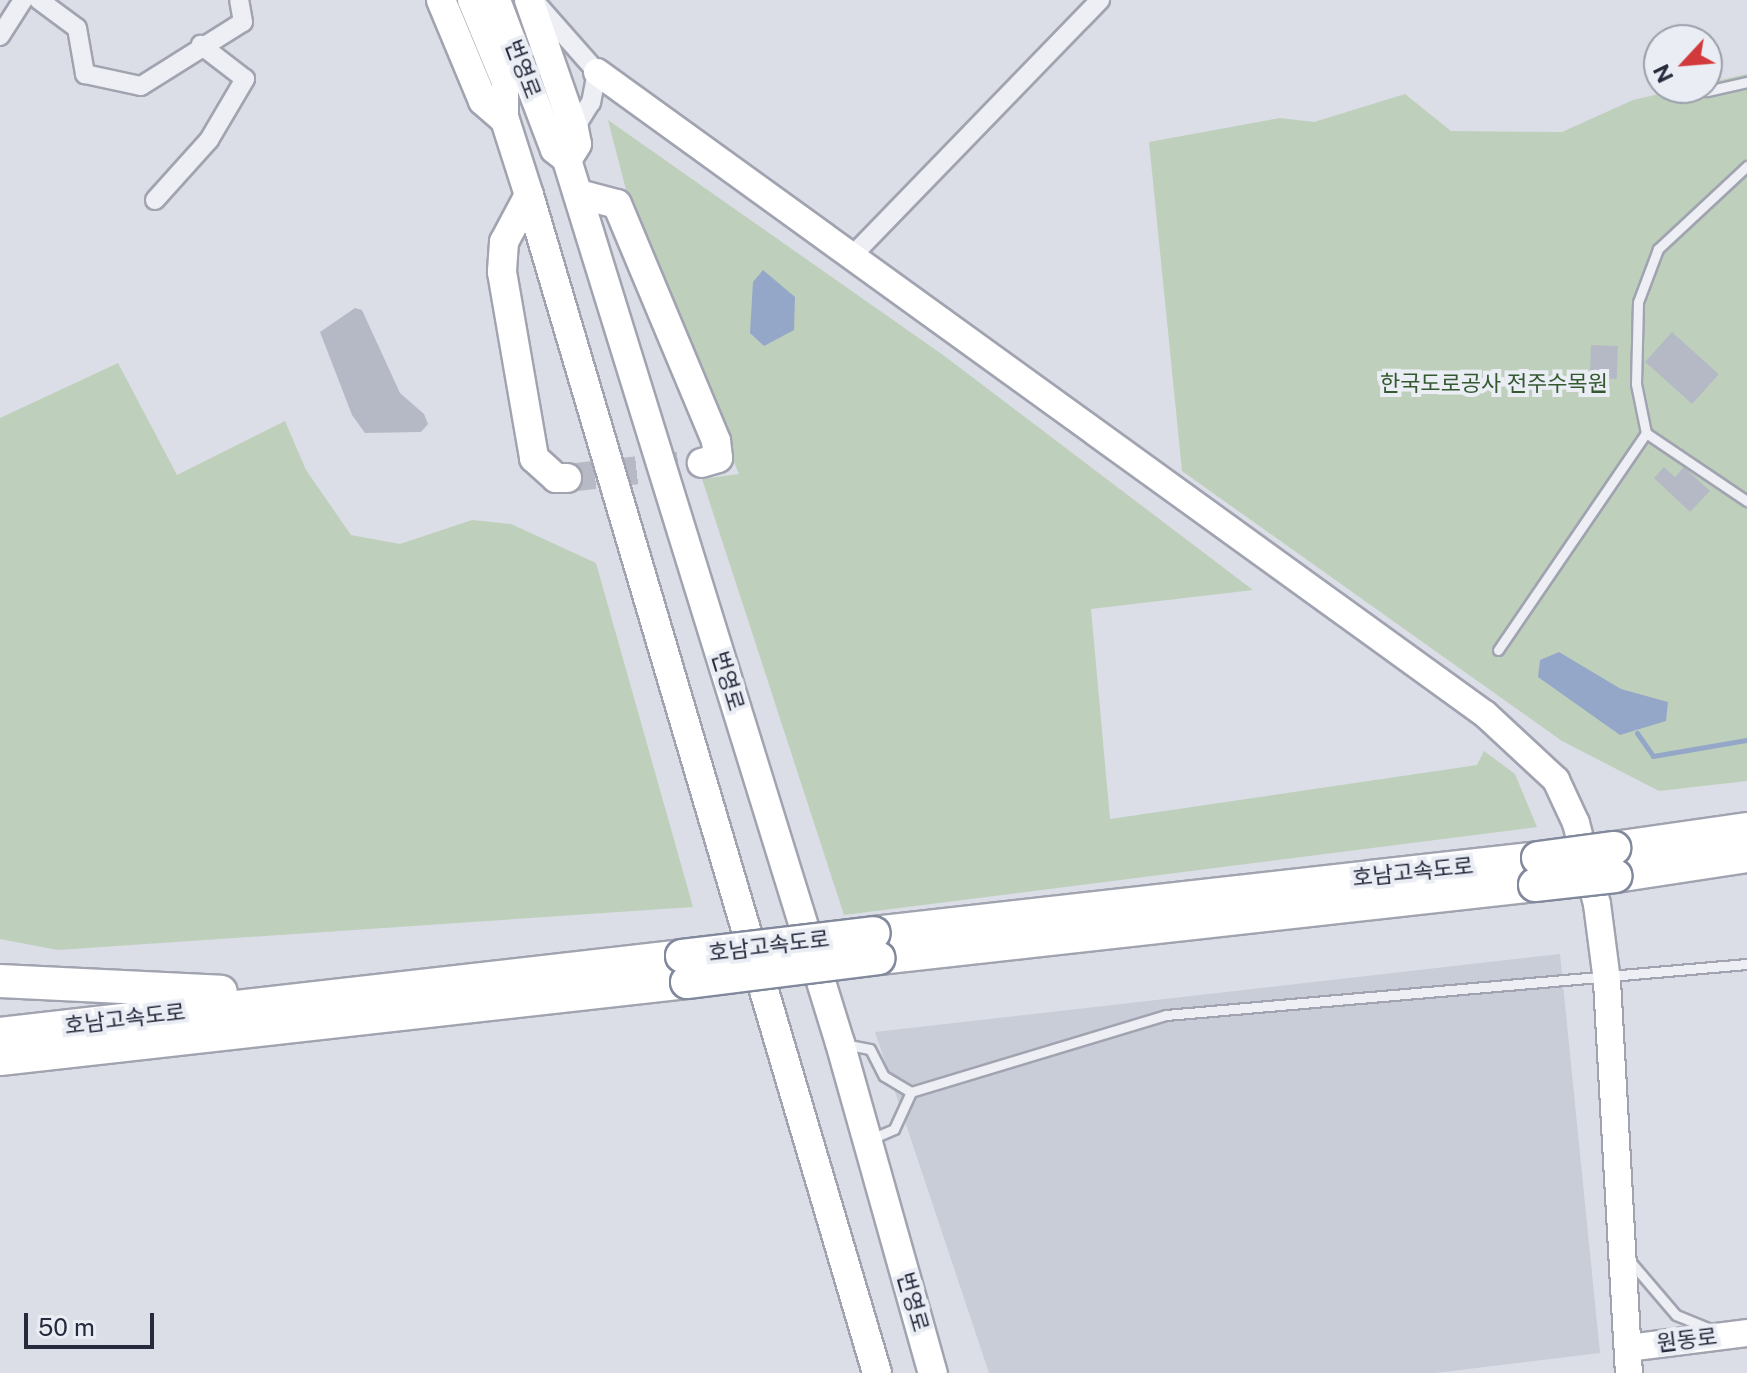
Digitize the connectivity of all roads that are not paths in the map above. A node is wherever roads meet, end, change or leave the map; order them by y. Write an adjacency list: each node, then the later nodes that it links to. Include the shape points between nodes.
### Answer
1 (23, 0): 9 (street)
2 (39, 0): 10 (street, via 77,28 85,74 141,86)
3 (239, 0): 10 (street, via 243,22)
4 (441, 0): 14 (main road, via 483,101)
5 (471, 0): 14 (street, 번영로, via 505,82)
6 (497, 0): 16 (street, 번영로, via 554,150)
7 (532, 0): 11 (street); 15 (main road)
8 (1100, 0): 21 (street)
9 (0, 36)
10 (201, 45): 20 (street, via 245,79 209,140)
11 (597, 72): 15 (street, via 591,102); 21 (street)
12 (1747, 82): 13 (lane)
13 (1723, 87)
14 (505, 120): 19 (main road, 번영로)
15 (574, 129): 16 (main road, via 577,144)
16 (567, 160): 18 (main road, 번영로)
17 (1747, 166): 22 (lane, via 1658,249 1638,302 1636,384)
18 (579, 194): 23 (main road, via 617,204 716,441 718,458); 36 (main road, 번영로)
19 (529, 195): 24 (main road, via 504,242 502,272 534,458 556,478); 43 (main road, 번영로)
20 (155, 200)
21 (851, 257): 33 (street, via 1517,738 1556,780 1576,823 1597,904)
22 (1646, 433): 25 (lane); 26 (lane)
23 (702, 463)
24 (567, 478)
25 (1747, 501)
26 (1498, 650)
27 (1747, 829): 29 (highway)
28 (1747, 856): 29 (highway)
29 (1615, 862): 31 (highway, 호남고속도로, bridge)
30 (1747, 964): 33 (lane)
31 (685, 969): 34 (highway, 호남고속도로); 37 (highway, 호남고속도로)
32 (0, 981): 34 (highway, via 258,994)
33 (1607, 981): 38 (lane, via 1166,1015); 40 (street)
34 (278, 1002): 35 (highway, 호남고속도로)
35 (0, 1034)
36 (840, 1043): 38 (lane, via 870,1049 884,1076); 39 (main road, 번영로)
37 (0, 1059)
38 (911, 1092): 39 (lane, via 894,1129)
39 (867, 1141): 44 (main road, 번영로)
40 (1622, 1250): 41 (lane, via 1676,1315); 42 (street)
41 (1736, 1334): 42 (street, 원동로)
42 (1629, 1360)
43 (877, 1373)
44 (933, 1373)

